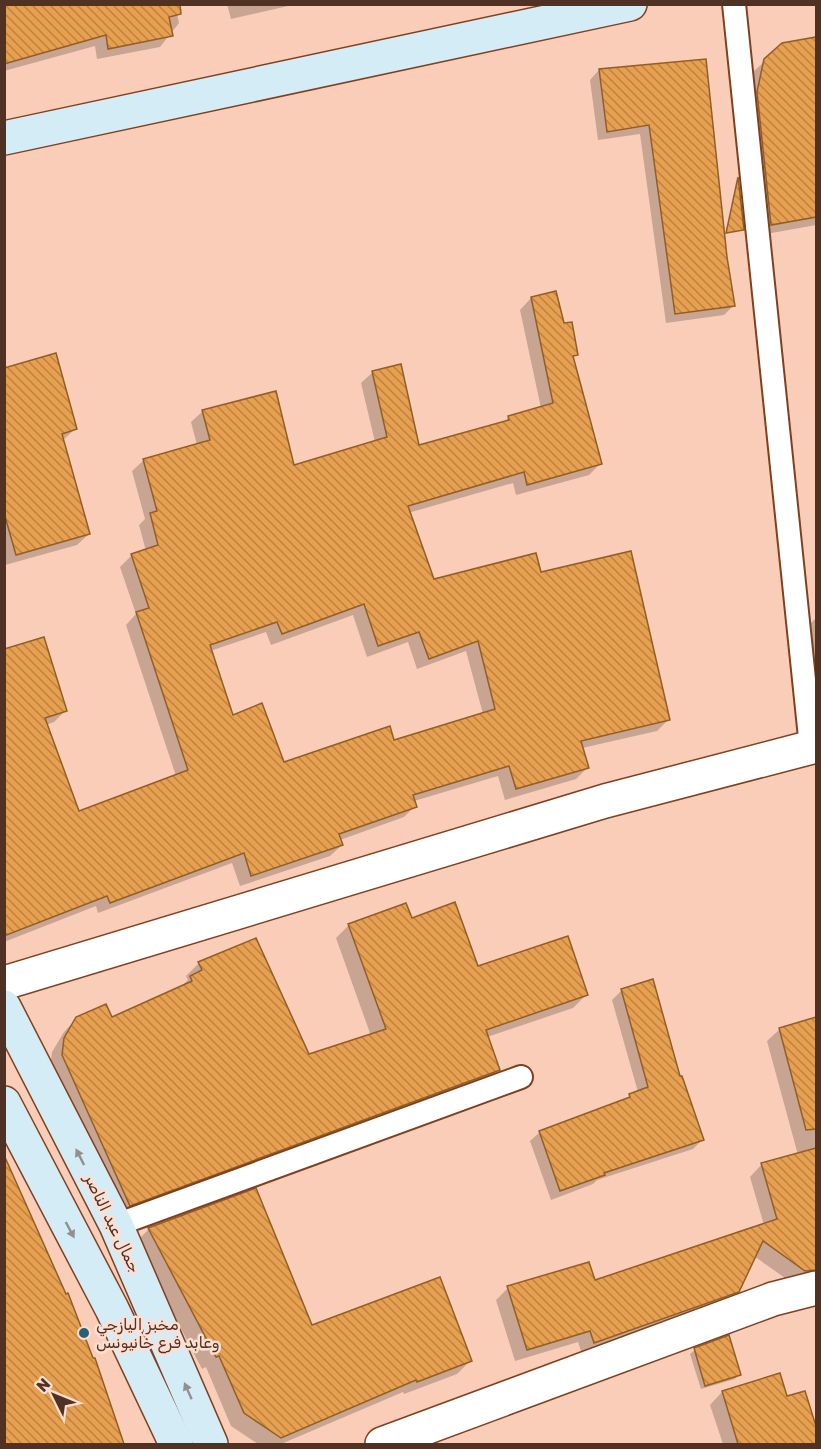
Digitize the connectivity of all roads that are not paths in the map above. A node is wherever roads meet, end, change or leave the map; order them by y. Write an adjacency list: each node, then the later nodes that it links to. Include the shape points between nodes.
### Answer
1 (630, 4): 3 (main road)
2 (734, 4): 4 (lane)
3 (4, 138)
4 (814, 746): 5 (street, via 604,801)
5 (4, 983)
6 (9, 1026): 9 (main road, جمال عبد الناصر, one-way to 6)
7 (521, 1077): 9 (lane)
8 (4, 1103): 11 (main road, one-way to 11, via 112,1309)
9 (116, 1225): 12 (main road, جمال عبد الناصر, one-way to 9)
10 (816, 1288): 13 (street, via 774,1299)
11 (176, 1444)
12 (212, 1444)
13 (382, 1444)

